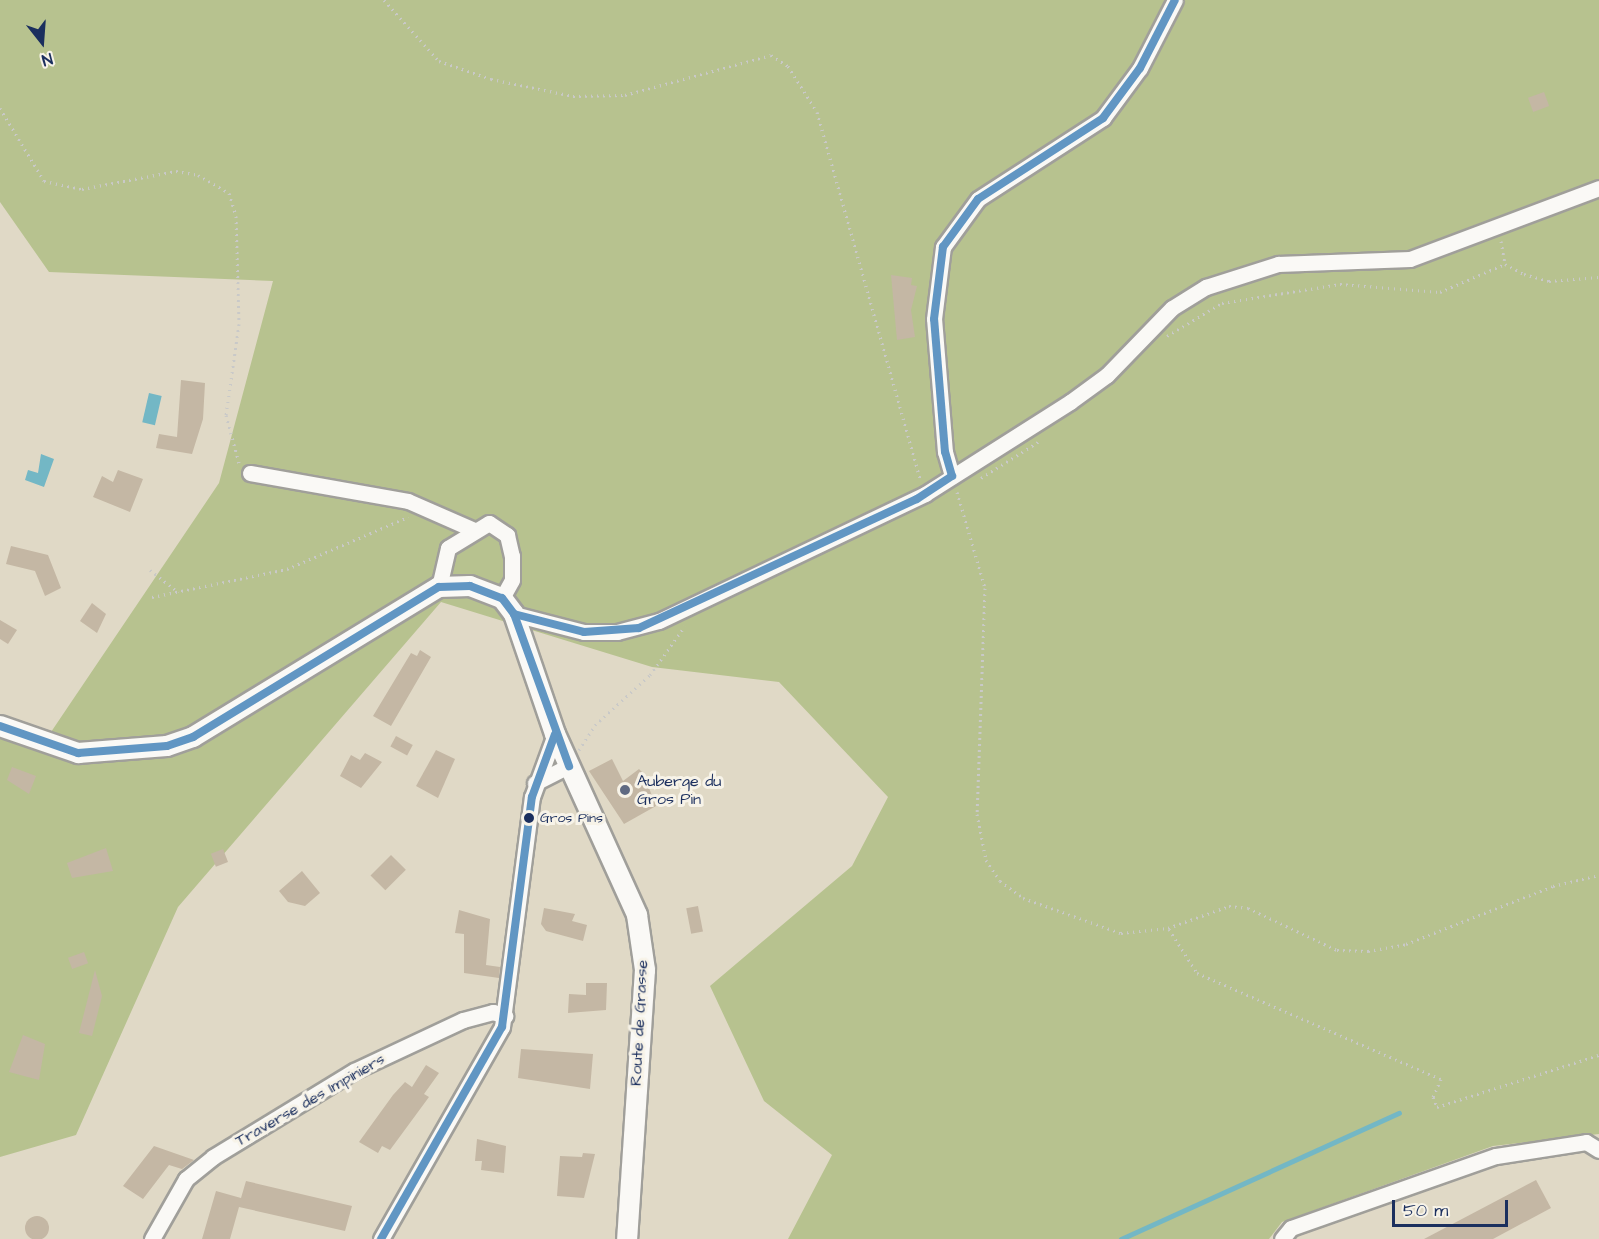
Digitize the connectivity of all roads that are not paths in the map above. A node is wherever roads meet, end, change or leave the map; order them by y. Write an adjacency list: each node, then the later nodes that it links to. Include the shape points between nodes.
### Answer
1 (1175, 0): 4 (street, via 1140,68 1103,117 978,199 943,247 934,319 945,452)
2 (1599, 188): 4 (street, via 1410,259 1278,264 1206,287 1172,308 1107,375)
3 (250, 473): 5 (street, via 408,501)
4 (954, 483): 8 (street, via 695,604 617,632 584,632)
5 (472, 530): 6 (street, via 448,548); 7 (street, via 489,523 507,535 512,580)
6 (439, 587): 7 (main road, via 470,586); 9 (main road, via 194,737 167,746 78,753)
7 (502, 598): 8 (main road, Route de Grasse)
8 (514, 614): 10 (main road, Route de Grasse)
9 (0, 726)
10 (555, 734): 11 (main road, Route de Grasse); 12 (street)
11 (569, 766): 12 (street); 17 (main road, Route de Grasse, via 637,915 645,969)
12 (535, 783): 13 (street)
13 (505, 1016): 15 (street, Traverse des Impiniers, via 493,1012 463,1020 354,1071 213,1157 186,1179); 16 (street, via 487,1060)
14 (1599, 1150): 18 (street, via 1586,1142 1496,1156 1302,1224)
15 (152, 1239)
16 (381, 1239)
17 (627, 1239)
18 (1282, 1239)

